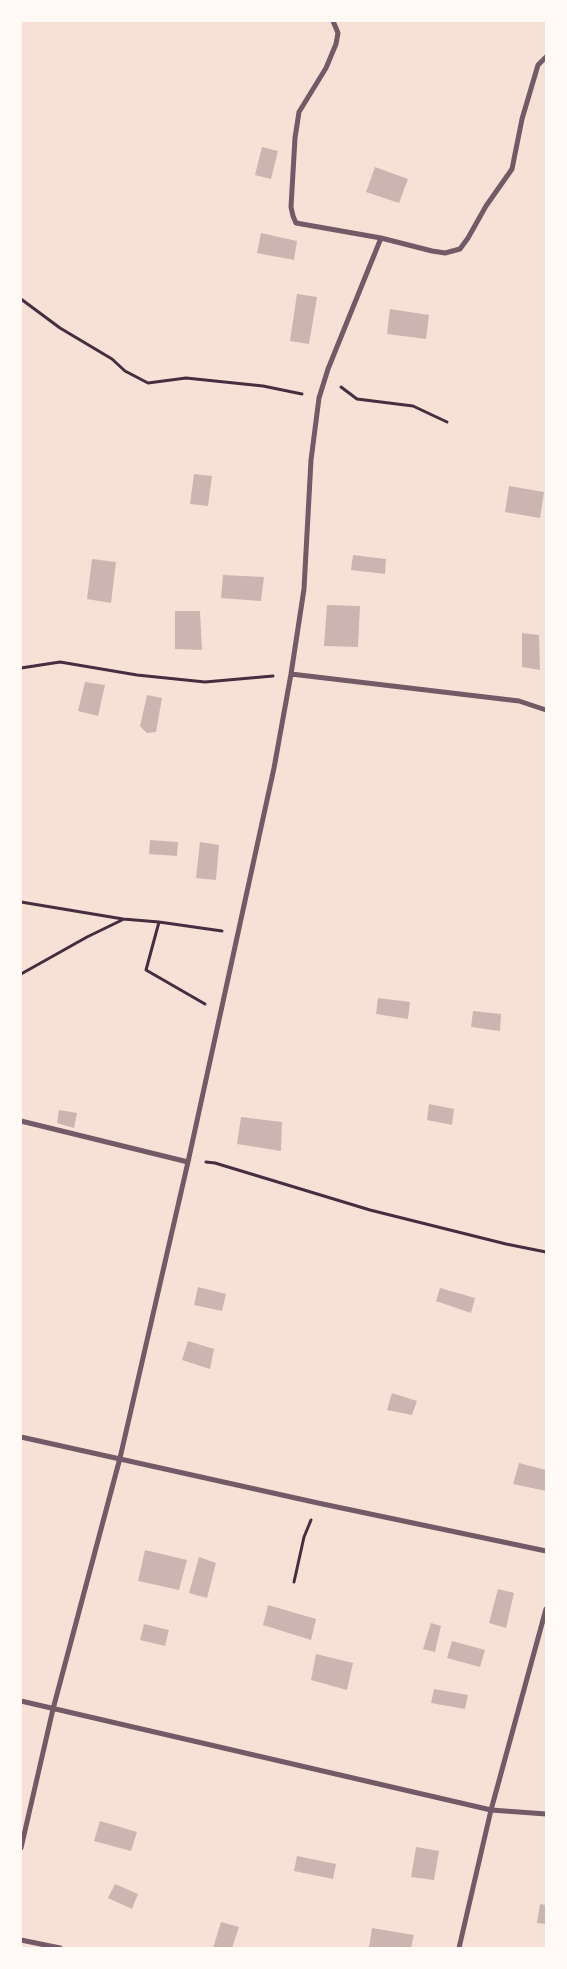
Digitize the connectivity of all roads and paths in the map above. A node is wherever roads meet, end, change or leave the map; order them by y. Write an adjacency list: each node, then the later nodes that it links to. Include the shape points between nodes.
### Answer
1 (333, 21): 3 (street, via 338,33 336,44 326,68 299,112 293,216 296,223)
2 (546, 57): 3 (street, via 538,65 512,168 460,249 432,251)
3 (381, 238): 5 (street)
4 (21, 299): 6 (path, via 125,371 148,382 186,378 263,386)
5 (328, 369): 6 (street); 7 (path, via 339,386 357,399 413,406)
6 (319, 398): 9 (street, via 311,460 304,589)
7 (447, 422)
8 (21, 668): 9 (path, via 60,662 204,682)
9 (291, 674): 10 (street, via 519,701); 14 (street)
10 (546, 710)
11 (21, 902): 12 (path)
12 (123, 919): 13 (path); 15 (path)
13 (159, 922): 14 (path); 16 (path, via 146,970)
14 (238, 934): 16 (street)
15 (21, 974)
16 (221, 1014): 18 (street)
17 (21, 1121): 18 (street)
18 (188, 1162): 19 (path, via 215,1163 370,1210); 21 (street)
19 (546, 1252)
20 (21, 1437): 21 (street)
21 (120, 1458): 22 (street); 27 (street)
22 (318, 1503): 23 (street); 24 (path, via 304,1537)
23 (546, 1550)
24 (294, 1582)
25 (546, 1609): 28 (street)
26 (21, 1701): 27 (street)
27 (53, 1709): 28 (street); 30 (street)
28 (491, 1810): 29 (street); 33 (street)
29 (546, 1814)
30 (21, 1848)
31 (21, 1940): 32 (street)
32 (60, 1948)
33 (458, 1948)

